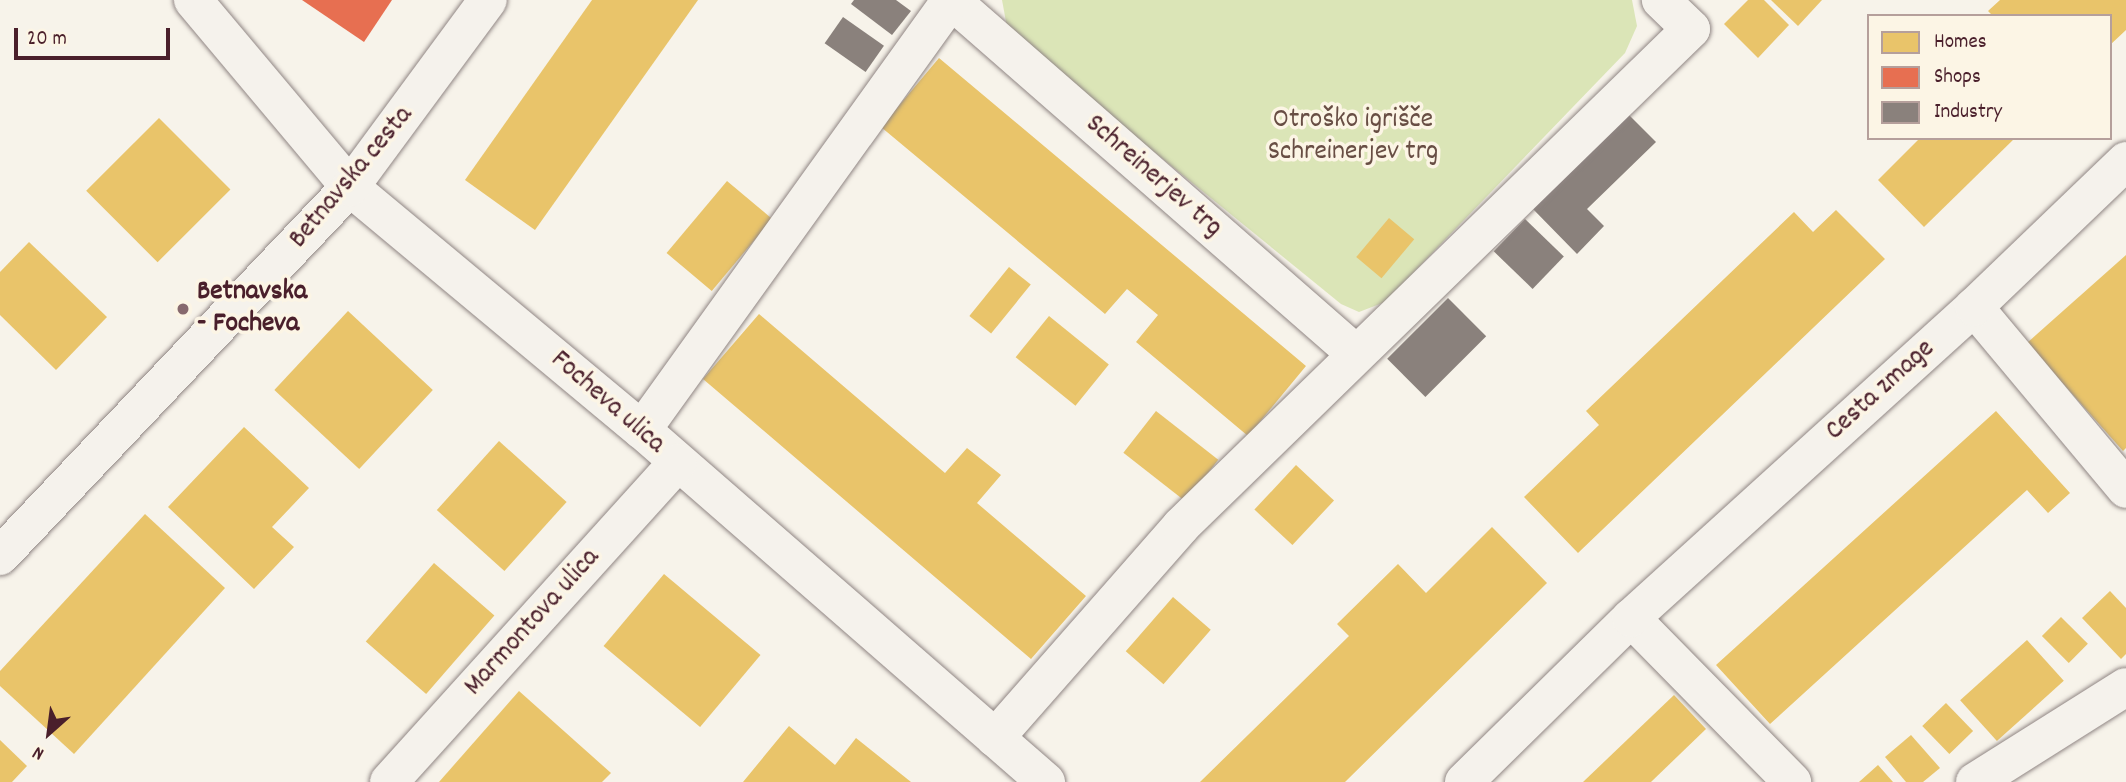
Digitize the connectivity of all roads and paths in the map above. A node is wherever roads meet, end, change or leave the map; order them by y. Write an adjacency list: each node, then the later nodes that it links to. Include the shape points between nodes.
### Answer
1 (193, 0): 6 (street, Focheva ulica)
2 (488, 0): 6 (street, Betnavska cesta)
3 (951, 0): 8 (street, Schreinerjev trg); 9 (street, Schreinerjev trg)
4 (1661, 0): 8 (street, via 1691,29)
5 (2126, 160): 7 (street, Cesta zmage)
6 (350, 187): 9 (street, Focheva ulica); 12 (street, Betnavska cesta)
7 (1974, 307): 11 (street); 13 (street, Cesta zmage)
8 (1355, 353): 15 (street, via 1181,526)
9 (642, 430): 10 (street, Focheva ulica)
10 (677, 463): 15 (street, Focheva ulica); 16 (street, Marmontova ulica)
11 (2126, 489)
12 (0, 556)
13 (1631, 618): 18 (street, Cesta zmage); 19 (street)
14 (2126, 687): 20 (street)
15 (995, 738): 17 (street, Focheva ulica)
16 (389, 782)
17 (1046, 782)
18 (1464, 782)
19 (1792, 782)
20 (1975, 782)

